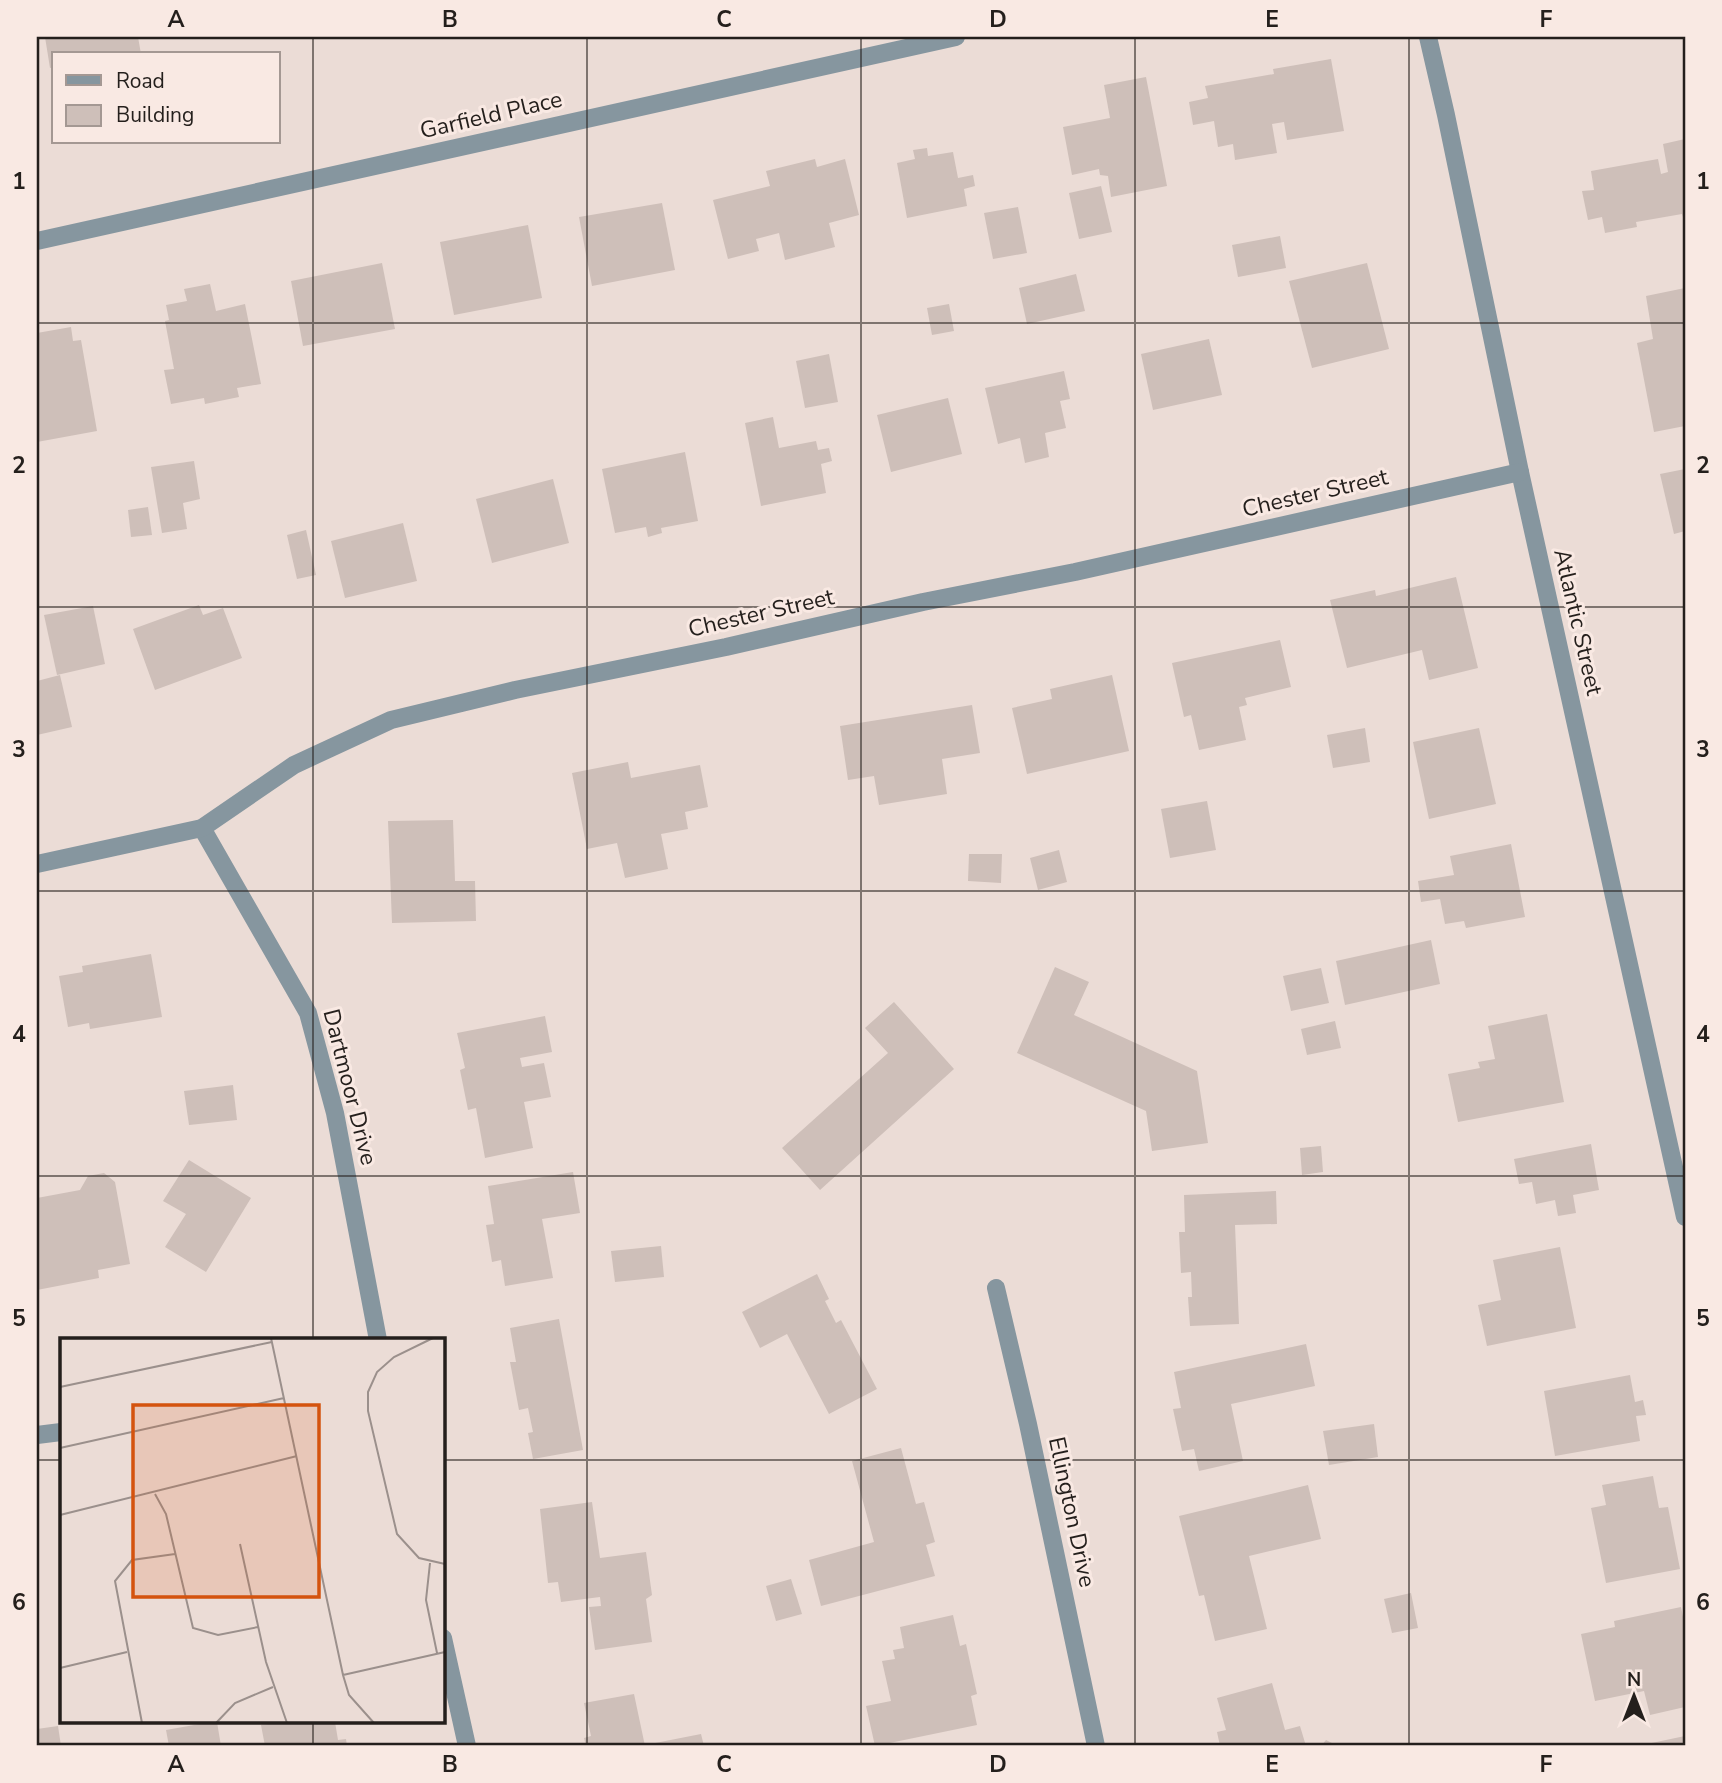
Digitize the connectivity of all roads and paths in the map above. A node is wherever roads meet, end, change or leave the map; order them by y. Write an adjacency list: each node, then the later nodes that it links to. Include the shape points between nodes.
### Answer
1 (956, 37): 3 (street, Garfield Place)
2 (1428, 37): 4 (street, Atlantic Street)
3 (37, 241)
4 (1520, 472): 5 (street, Chester Street, via 391,720 295,765); 7 (street, Atlantic Street)
5 (202, 828): 6 (street, Chester Street); 9 (street, Dartmoor Drive, via 308,1013 335,1113)
6 (37, 864)
7 (1685, 1217)
8 (996, 1288): 14 (street, Ellington Drive)
9 (378, 1338)
10 (60, 1432): 11 (street)
11 (37, 1435)
12 (444, 1642): 13 (street)
13 (467, 1746)
14 (1096, 1746)

